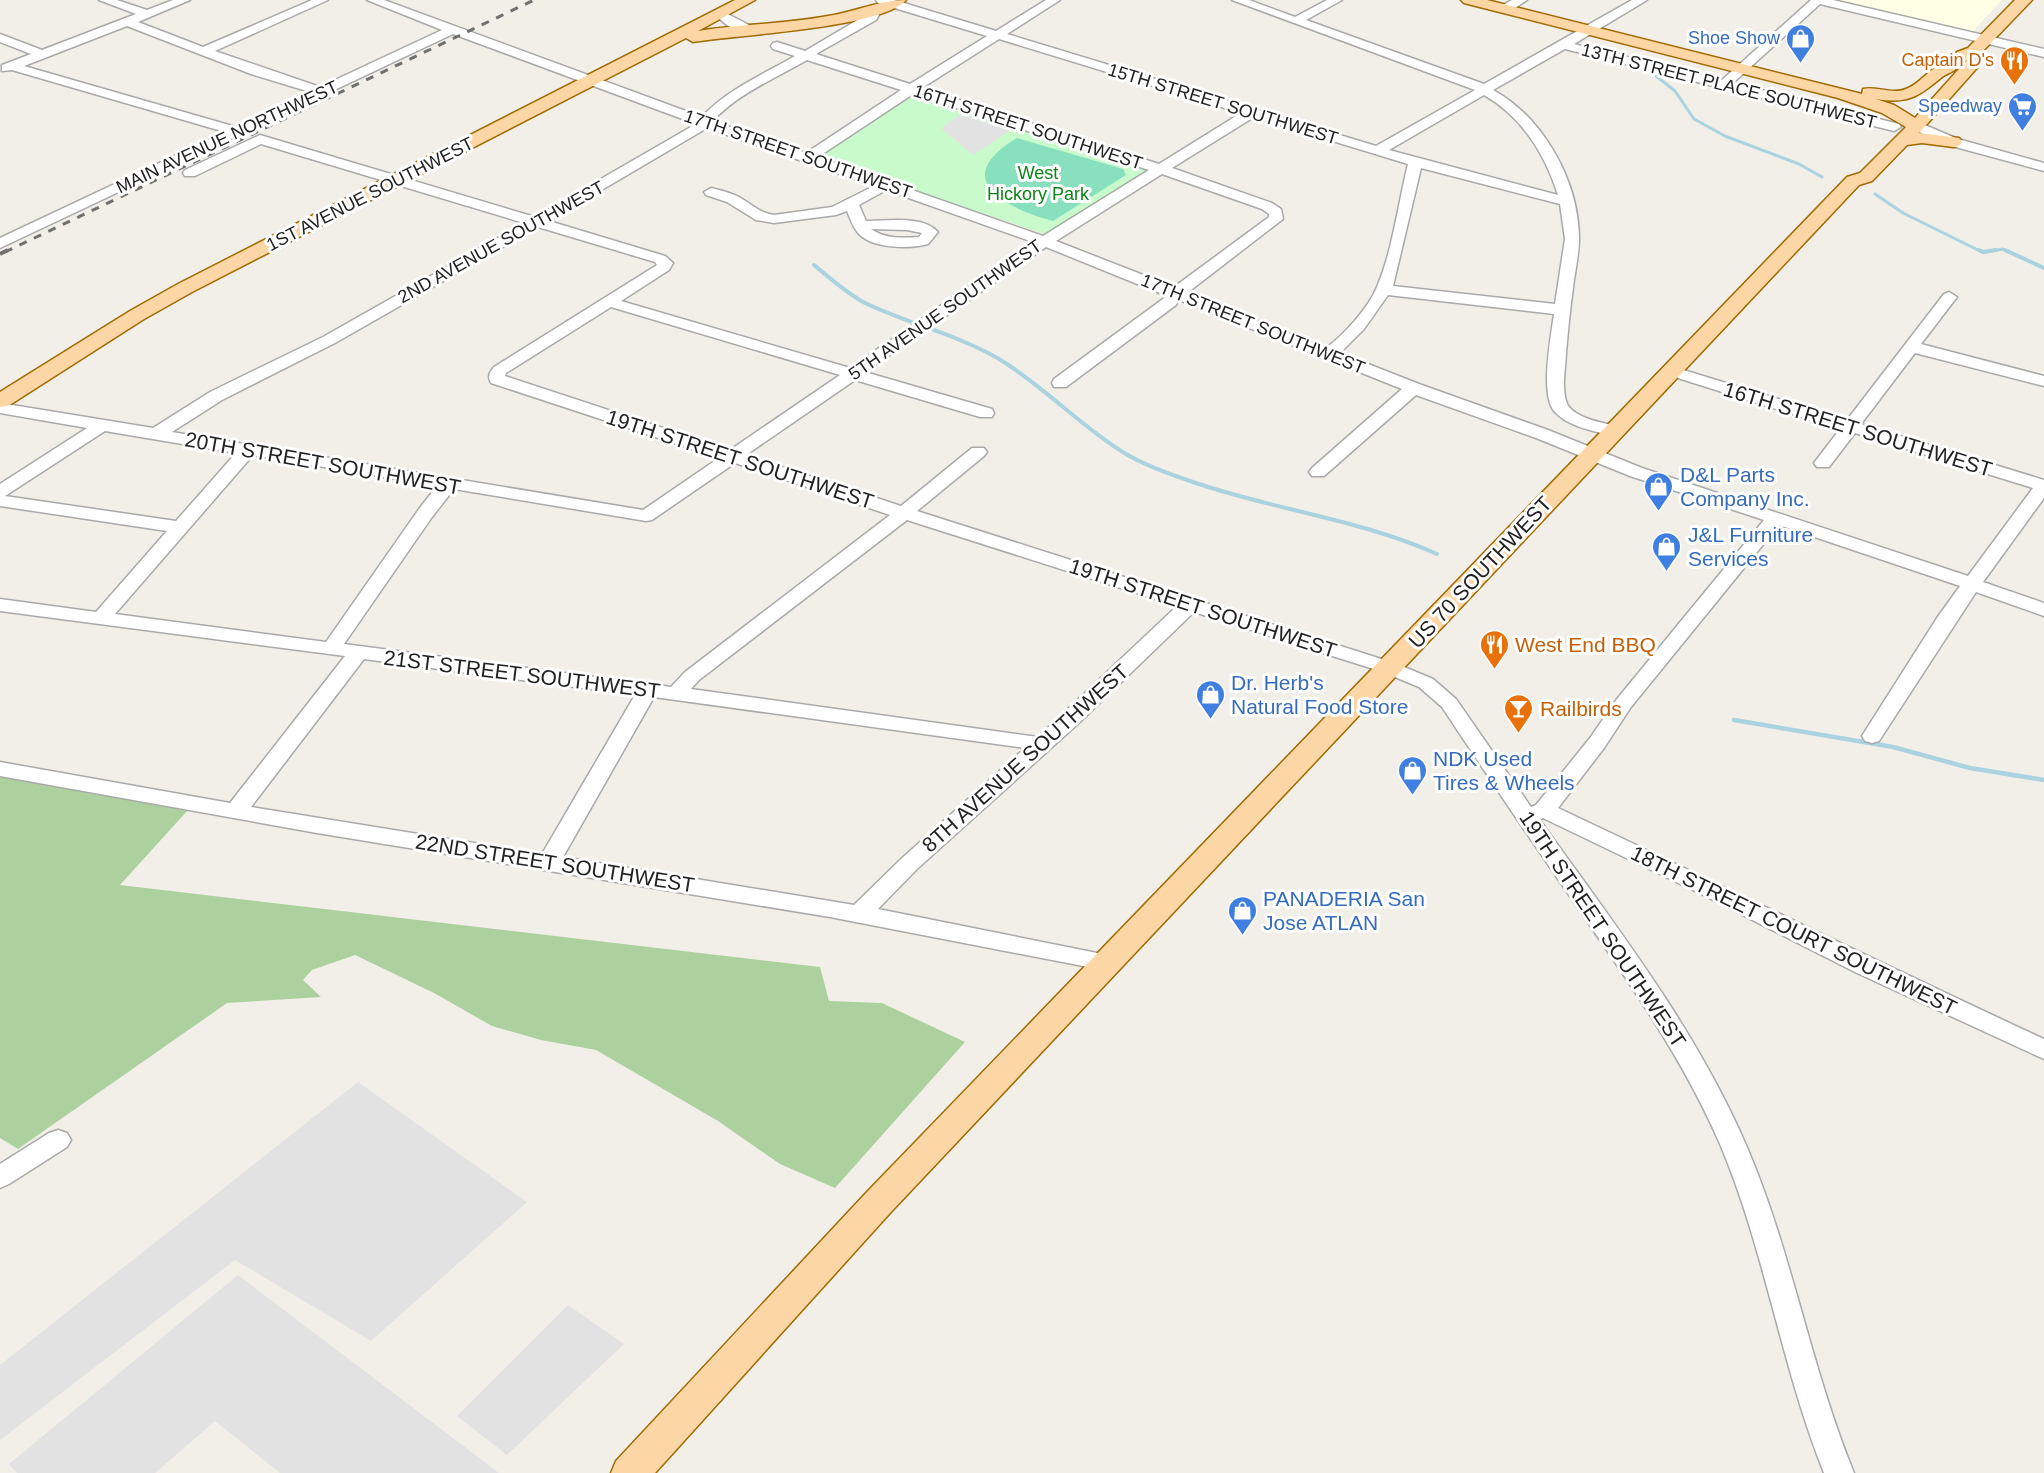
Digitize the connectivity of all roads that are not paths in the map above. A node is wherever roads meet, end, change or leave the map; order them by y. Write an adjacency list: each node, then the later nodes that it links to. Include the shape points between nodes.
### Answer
1 (105, 0): 16 (street)
2 (184, 0): 16 (street)
3 (322, 0): 30 (street)
4 (373, 0): 23 (street, 17TH STREET SOUTHWEST)
5 (747, 0): 17 (main road, 1ST AVENUE SOUTHWEST)
6 (1054, 0): 24 (street)
7 (1238, 0): 19 (street)
8 (1336, 0): 19 (street)
9 (1469, 0): 15 (main road)
10 (1490, 0): 15 (main road)
11 (1641, 0): 22 (street)
12 (1818, 0): 29 (street); 35 (street)
13 (2024, 0): 29 (main road, US 70 SOUTHWEST)
14 (885, 4): 18 (main road); 24 (street, 15TH STREET SOUTHWEST); 26 (street, 2ND AVENUE SOUTHWEST)
15 (1512, 5): 22 (main road)
16 (147, 14): 20 (street)
17 (720, 14): 21 (street); 34 (main road, 1ST AVENUE SOUTHWEST)
18 (822, 21): 21 (main road); 26 (street, via 839,29)
19 (1296, 21): 41 (street)
20 (127, 22): 30 (street); 32 (street)
21 (745, 28): 34 (main road, via 692,37)
22 (1592, 28): 27 (street); 35 (main road)
23 (459, 31): 38 (street, 17TH STREET SOUTHWEST); 43 (street, MAIN AVENUE NORTHWEST)
24 (996, 35): 40 (street); 44 (street, 15TH STREET SOUTHWEST)
25 (0, 38): 32 (street)
26 (838, 38): 33 (street, 2ND AVENUE SOUTHWEST)
27 (1564, 45): 39 (street, 13TH STREET PLACE SOUTHWEST); 41 (street)
28 (777, 46): 33 (street, 16TH STREET SOUTHWEST)
29 (1979, 46): 31 (street); 36 (main road, US 70 SOUTHWEST); 46 (main road, US 70 SOUTHWEST, via 1978,57)
30 (204, 51): 43 (street)
31 (2044, 53)
32 (42, 54): 37 (street)
33 (807, 55): 40 (street, 16TH STREET SOUTHWEST); 45 (street, 2ND AVENUE SOUTHWEST, via 724,104)
34 (633, 59): 38 (main road, 1ST AVENUE SOUTHWEST)
35 (1744, 66): 39 (street); 42 (main road); 46 (main road, via 1888,109)
36 (1950, 67): 42 (main road, via 1940,70 1913,94 1886,96); 46 (main road, US 70 SOUTHWEST)
37 (6, 68): 47 (street)
38 (593, 80): 45 (street, 17TH STREET SOUTHWEST); 55 (main road, 1ST AVENUE SOUTHWEST)
39 (1724, 85): 46 (street, 13TH STREET PLACE SOUTHWEST)
40 (912, 89): 50 (street); 53 (street, 16TH STREET SOUTHWEST)
41 (1486, 90): 49 (street); 58 (street, via 1507,102 1530,126 1558,175)
42 (1855, 91): 46 (main road, via 1887,102)
43 (322, 92): 47 (street, MAIN AVENUE NORTHWEST)
44 (1251, 113): 49 (street, 15TH STREET SOUTHWEST); 53 (street, 5TH AVENUE SOUTHWEST)
45 (705, 123): 50 (street, 17TH STREET SOUTHWEST); 60 (street, 2ND AVENUE SOUTHWEST)
46 (1907, 124): 48 (main road, via 1922,138); 48 (street, 13TH STREET PLACE SOUTHWEST, via 1961,140); 71 (main road, US 70 SOUTHWEST, via 1866,177 1852,181)
47 (237, 132): 62 (street, MAIN AVENUE NORTHWEST)
48 (1958, 143): 52 (street, 13TH STREET PLACE SOUTHWEST)
49 (1377, 151): 51 (street, 15TH STREET SOUTHWEST)
50 (808, 158): 56 (street, 17TH STREET SOUTHWEST)
51 (1415, 162): 58 (street, 15TH STREET SOUTHWEST); 64 (street)
52 (2044, 167)
53 (1160, 169): 63 (street, 5TH AVENUE SOUTHWEST); 65 (street, 16TH STREET SOUTHWEST, via 1276,212 1276,219)
54 (190, 173): 55 (street, via 260,139)
55 (398, 180): 60 (street); 76 (main road, 1ST AVENUE SOUTHWEST, via 164,300)
56 (886, 185): 59 (street); 63 (street, 17TH STREET SOUTHWEST)
57 (711, 192): 59 (street, via 767,219 827,212)
58 (1567, 202): 68 (street, via 1572,216 1572,238)
59 (851, 204): 61 (street)
60 (540, 221): 67 (street, via 665,263); 82 (street, 2ND AVENUE SOUTHWEST, via 329,340 216,396)
61 (861, 225)
62 (4, 238)
63 (1045, 241): 65 (street, 17TH STREET SOUTHWEST); 72 (street, 5TH AVENUE SOUTHWEST)
64 (1384, 290): 68 (street); 70 (street, via 1358,326)
65 (1176, 293): 70 (street, 17TH STREET SOUTHWEST); 74 (street, via 1170,302)
66 (1949, 297): 69 (street)
67 (609, 302): 72 (street); 86 (street, 19TH STREET SOUTHWEST, via 500,370 497,379)
68 (1563, 310): 81 (street, via 1556,400 1575,418)
69 (1912, 347): 73 (street); 80 (street)
70 (1328, 354): 75 (street, 17TH STREET SOUTHWEST)
71 (1671, 372): 80 (street, 16TH STREET SOUTHWEST); 81 (main road, US 70 SOUTHWEST)
72 (853, 374): 78 (street); 86 (street, 5TH AVENUE SOUTHWEST)
73 (2044, 381)
74 (1060, 383)
75 (1413, 388): 85 (street, 17TH STREET SOUTHWEST); 88 (street)
76 (0, 401)
77 (0, 408): 79 (street, 20TH STREET SOUTHWEST)
78 (986, 413)
79 (101, 426): 82 (street, 20TH STREET SOUTHWEST); 91 (street)
80 (1852, 426): 87 (street); 90 (street, 16TH STREET SOUTHWEST)
81 (1614, 431): 85 (main road, US 70 SOUTHWEST)
82 (156, 434): 83 (street, 20TH STREET SOUTHWEST)
83 (248, 450): 89 (street, 20TH STREET SOUTHWEST); 96 (street)
84 (978, 452): 93 (street)
85 (1591, 455): 95 (street, 17TH STREET SOUTHWEST); 104 (main road, US 70 SOUTHWEST)
86 (733, 457): 93 (street, 19TH STREET SOUTHWEST); 94 (street, 5TH AVENUE SOUTHWEST)
87 (1823, 463)
88 (1318, 472)
89 (449, 484): 94 (street, 20TH STREET SOUTHWEST); 102 (street)
90 (2044, 486): 97 (street)
91 (0, 492)
92 (0, 501): 96 (street)
93 (904, 513): 98 (street, 19TH STREET SOUTHWEST); 106 (street, via 701,669)
94 (646, 516)
95 (1775, 518): 97 (street, 17TH STREET SOUTHWEST); 111 (street)
96 (180, 527): 101 (street)
97 (1974, 584): 100 (street, 17TH STREET SOUTHWEST); 107 (street, via 1947,618)
98 (1191, 604): 104 (street, 19TH STREET SOUTHWEST); 108 (street, 8TH AVENUE SOUTHWEST)
99 (0, 605): 101 (street, 21ST STREET SOUTHWEST)
100 (2044, 610)
101 (101, 618): 102 (street, 21ST STREET SOUTHWEST)
102 (331, 649): 103 (street, 21ST STREET SOUTHWEST)
103 (359, 652): 105 (street, 21ST STREET SOUTHWEST); 110 (street)
104 (1390, 668): 111 (street, 19TH STREET SOUTHWEST, via 1426,682 1449,703); 114 (main road, US 70 SOUTHWEST)
105 (647, 691): 106 (street, 21ST STREET SOUTHWEST); 112 (street)
106 (675, 694): 108 (street, 21ST STREET SOUTHWEST)
107 (1872, 736)
108 (1043, 744): 113 (street, 8TH AVENUE SOUTHWEST)
109 (0, 769): 110 (street, 22ND STREET SOUTHWEST)
110 (236, 811): 112 (street, 22ND STREET SOUTHWEST)
111 (1536, 814): 115 (street, 18TH STREET COURT SOUTHWEST, via 1709,888); 119 (street, 19TH STREET SOUTHWEST, via 1665,1015 1708,1090 1757,1206 1798,1359)
112 (549, 862): 113 (street, 22ND STREET SOUTHWEST)
113 (860, 913): 114 (street, 22ND STREET SOUTHWEST)
114 (1109, 963): 118 (main road, US 70 SOUTHWEST, via 878,1203)
115 (2044, 1050)
116 (58, 1140): 117 (street)
117 (0, 1177)
118 (630, 1473)
119 (1839, 1473)

